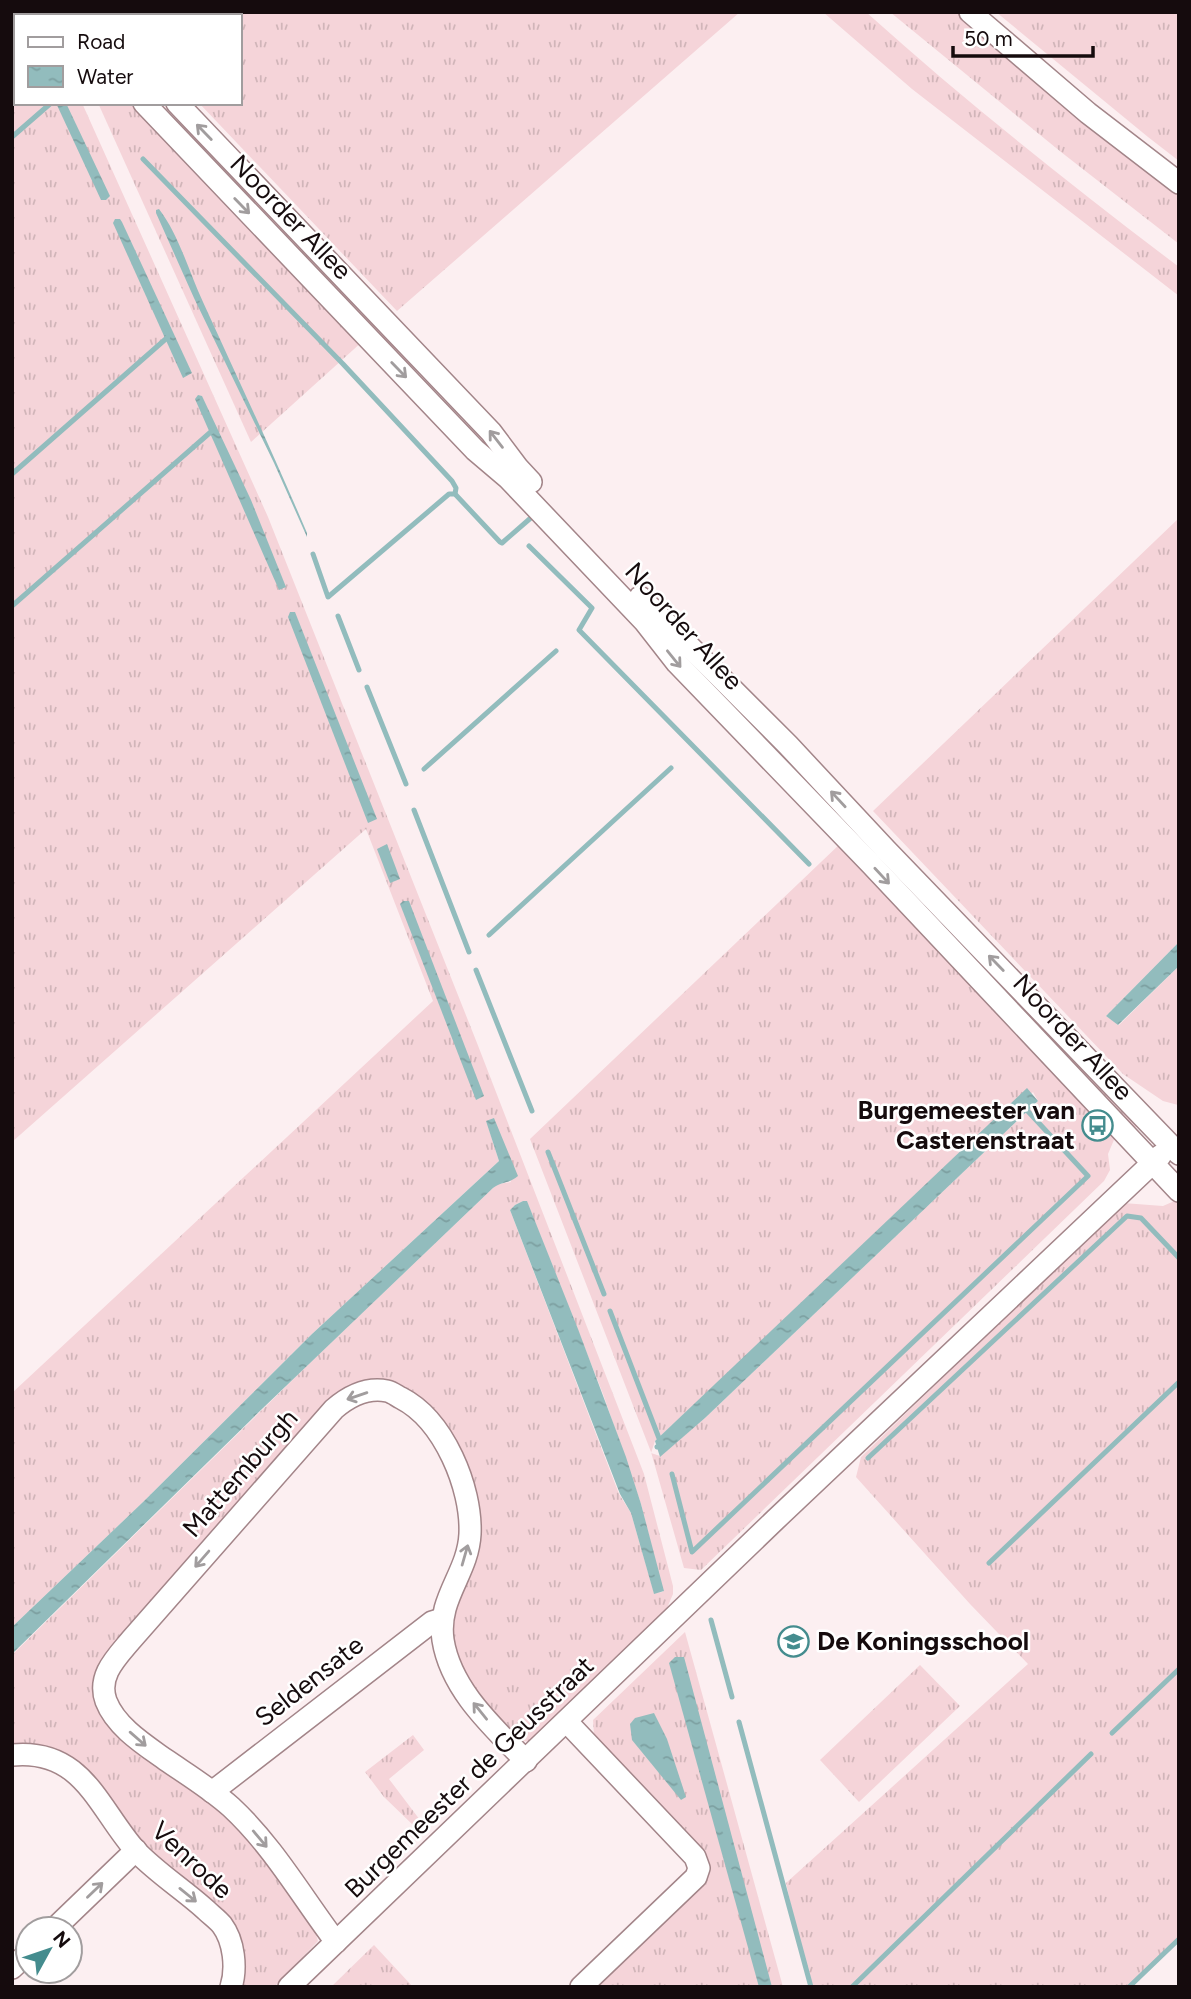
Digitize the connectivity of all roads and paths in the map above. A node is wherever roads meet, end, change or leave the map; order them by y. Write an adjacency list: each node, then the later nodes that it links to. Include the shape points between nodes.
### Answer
1 (970, 12): 4 (street)
2 (146, 105): 6 (street, Noorder Allee, one-way to 6, via 475,450 508,478)
3 (179, 105): 5 (street, Noorder Allee, one-way to 3, via 527,478 491,432)
4 (1179, 183)
5 (811, 769): 6 (street); 7 (street, Noorder Allee, one-way to 5)
6 (794, 785): 8 (street, Noorder Allee, one-way to 8)
7 (1176, 1146): 8 (street)
8 (1153, 1163): 9 (street, Noorder Allee); 11 (street, Burgemeester de Geusstraat)
9 (1179, 1191)
10 (442, 1619): 13 (street, Mattemburgh, one-way to 10, via 486,1719 459,1682 447,1656); 14 (street, Seldensate, via 432,1622); 14 (street, Mattemburgh, one-way to 14, via 470,1536 461,1477 443,1440 412,1403 388,1391 357,1394 334,1409 108,1669 104,1694 120,1722)
11 (567, 1722): 13 (street, Burgemeester de Geusstraat); 20 (street, via 695,1857 699,1868 696,1877)
12 (12, 1755): 15 (street, Venrode, via 31,1753 75,1772)
13 (526, 1760): 17 (street, Burgemeester de Geusstraat)
14 (212, 1792): 17 (street, Mattemburgh, one-way to 17, via 260,1838)
15 (136, 1850): 16 (street, one-way to 15); 18 (street, Venrode, one-way to 18, via 222,1926 234,1964)
16 (69, 1915)
17 (336, 1942): 19 (street, Burgemeester de Geusstraat)
18 (231, 1987)
19 (289, 1987)
20 (581, 1987)

